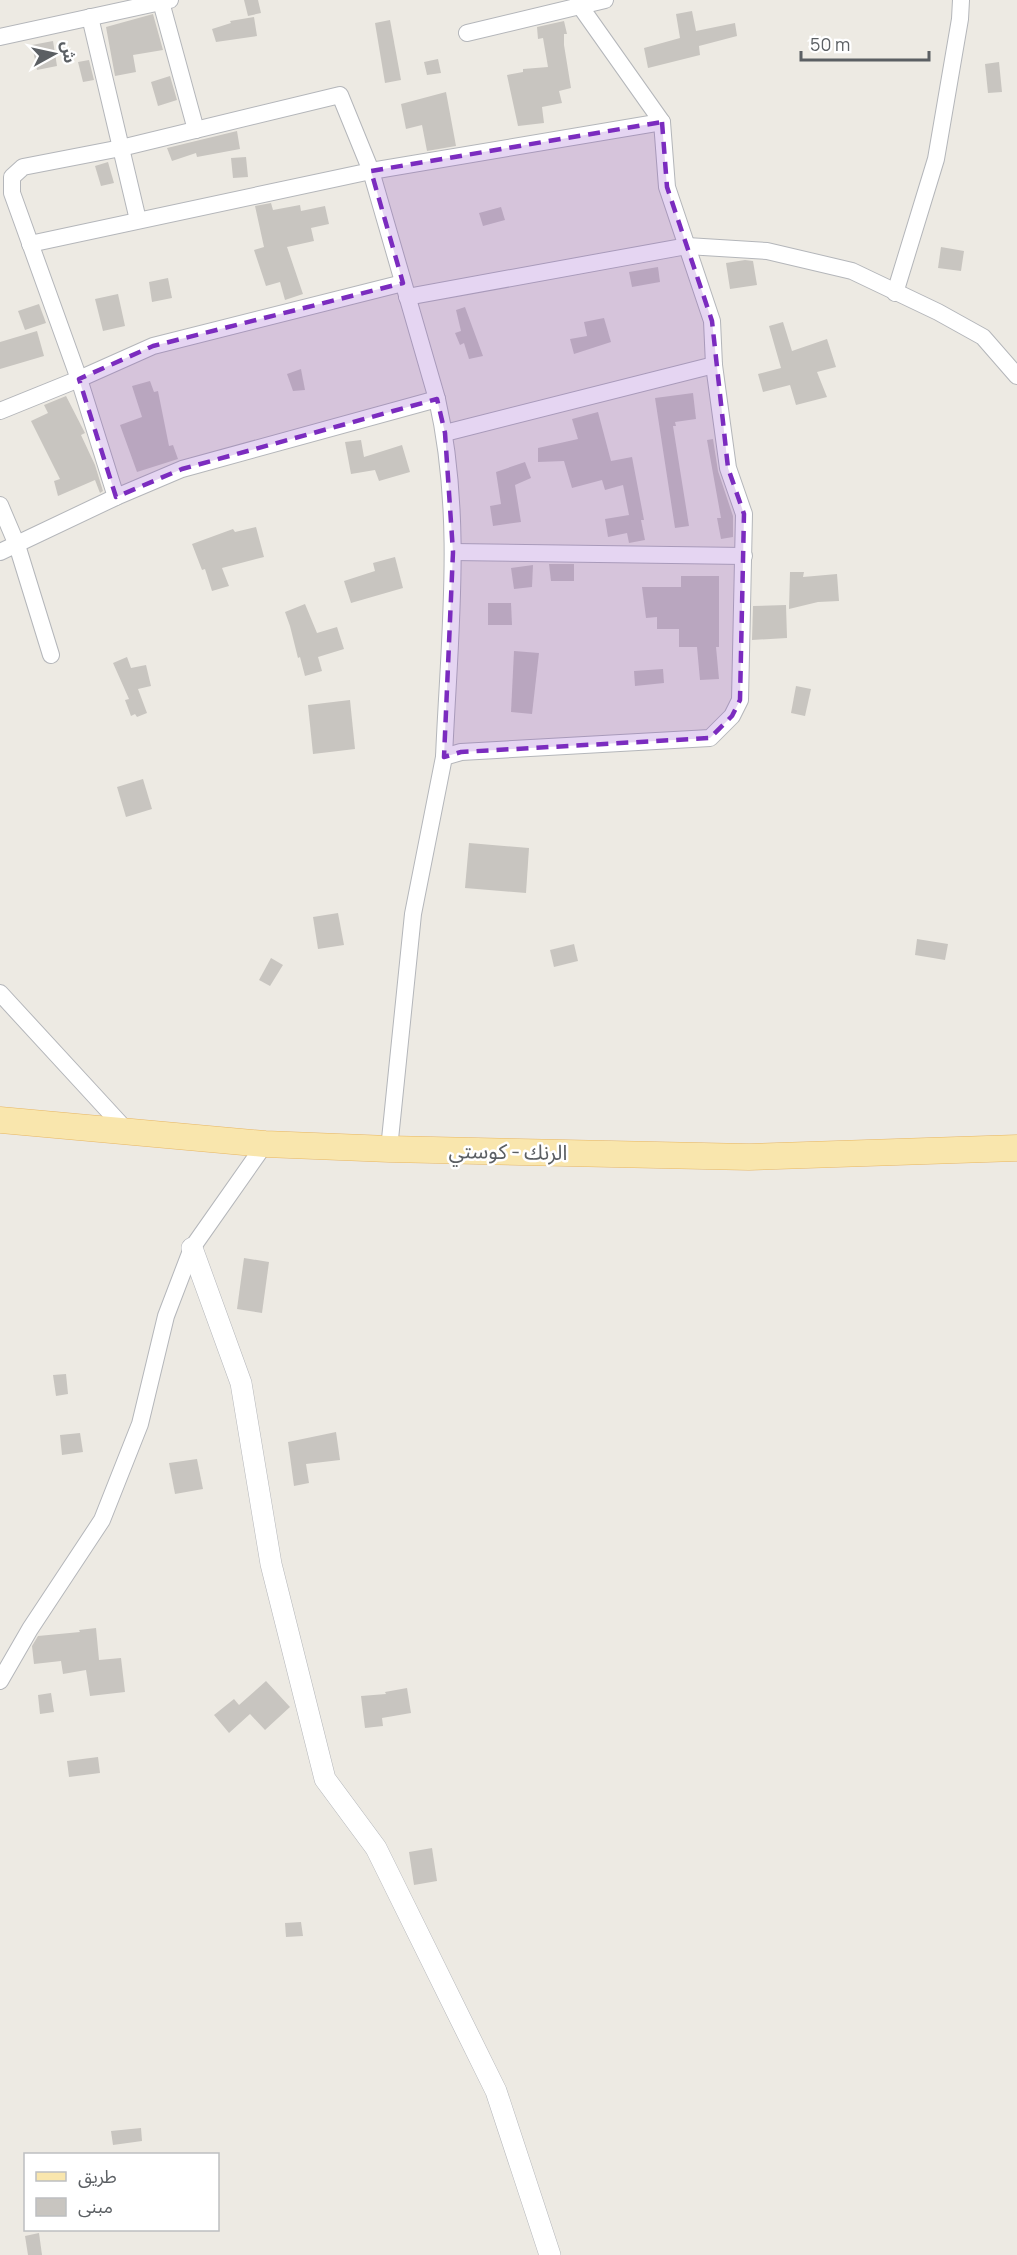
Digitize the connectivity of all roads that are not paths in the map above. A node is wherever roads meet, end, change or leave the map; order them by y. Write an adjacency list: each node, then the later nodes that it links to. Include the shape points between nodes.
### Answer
1 (605, 0): 4 (street)
2 (961, 0): 16 (street, via 936,159)
3 (166, 1): 5 (street); 9 (street)
4 (579, 3): 6 (street); 8 (street)
5 (90, 17): 7 (street); 10 (street)
6 (467, 33)
7 (0, 37)
8 (662, 122): 11 (street); 14 (street, via 667,187)
9 (196, 130): 10 (street); 11 (street, via 340,95)
10 (121, 148): 12 (street); 13 (street, via 23,167 12,177 12,193)
11 (371, 171): 12 (street); 15 (street)
12 (138, 220): 13 (street)
13 (30, 244): 19 (street)
14 (687, 246): 15 (street); 16 (street, via 767,251 852,271); 17 (street, via 711,321)
15 (405, 290): 19 (street, via 153,346); 20 (street)
16 (895, 293): 18 (street, via 983,337)
17 (714, 366): 22 (street); 28 (street, via 728,468 744,514)
18 (1017, 376)
19 (79, 379): 21 (street); 23 (street)
20 (437, 399): 22 (street); 23 (street, via 182,469)
21 (0, 411)
22 (445, 433): 27 (street)
23 (116, 497): 25 (street)
24 (0, 505): 25 (street)
25 (17, 545): 26 (street); 29 (street)
26 (0, 552)
27 (453, 552): 28 (street); 30 (street)
28 (744, 556): 30 (street, via 740,700 732,716 710,738 460,752)
29 (51, 656)
30 (444, 757): 36 (street, via 413,914)
31 (0, 993): 33 (street)
32 (0, 1120): 33 (main road, الرنك - كوستي)
33 (127, 1131): 34 (main road, الرنك - كوستي)
34 (264, 1143): 36 (main road, الرنك - كوستي); 37 (street)
35 (1017, 1148): 36 (main road, الرنك - كوستي, via 749,1158)
36 (389, 1149)
37 (192, 1248): 38 (street, via 166,1316 140,1424 102,1520); 39 (street, via 242,1383 271,1564 325,1779 376,1848 496,2091)
38 (0, 1681)
39 (550, 2255)

